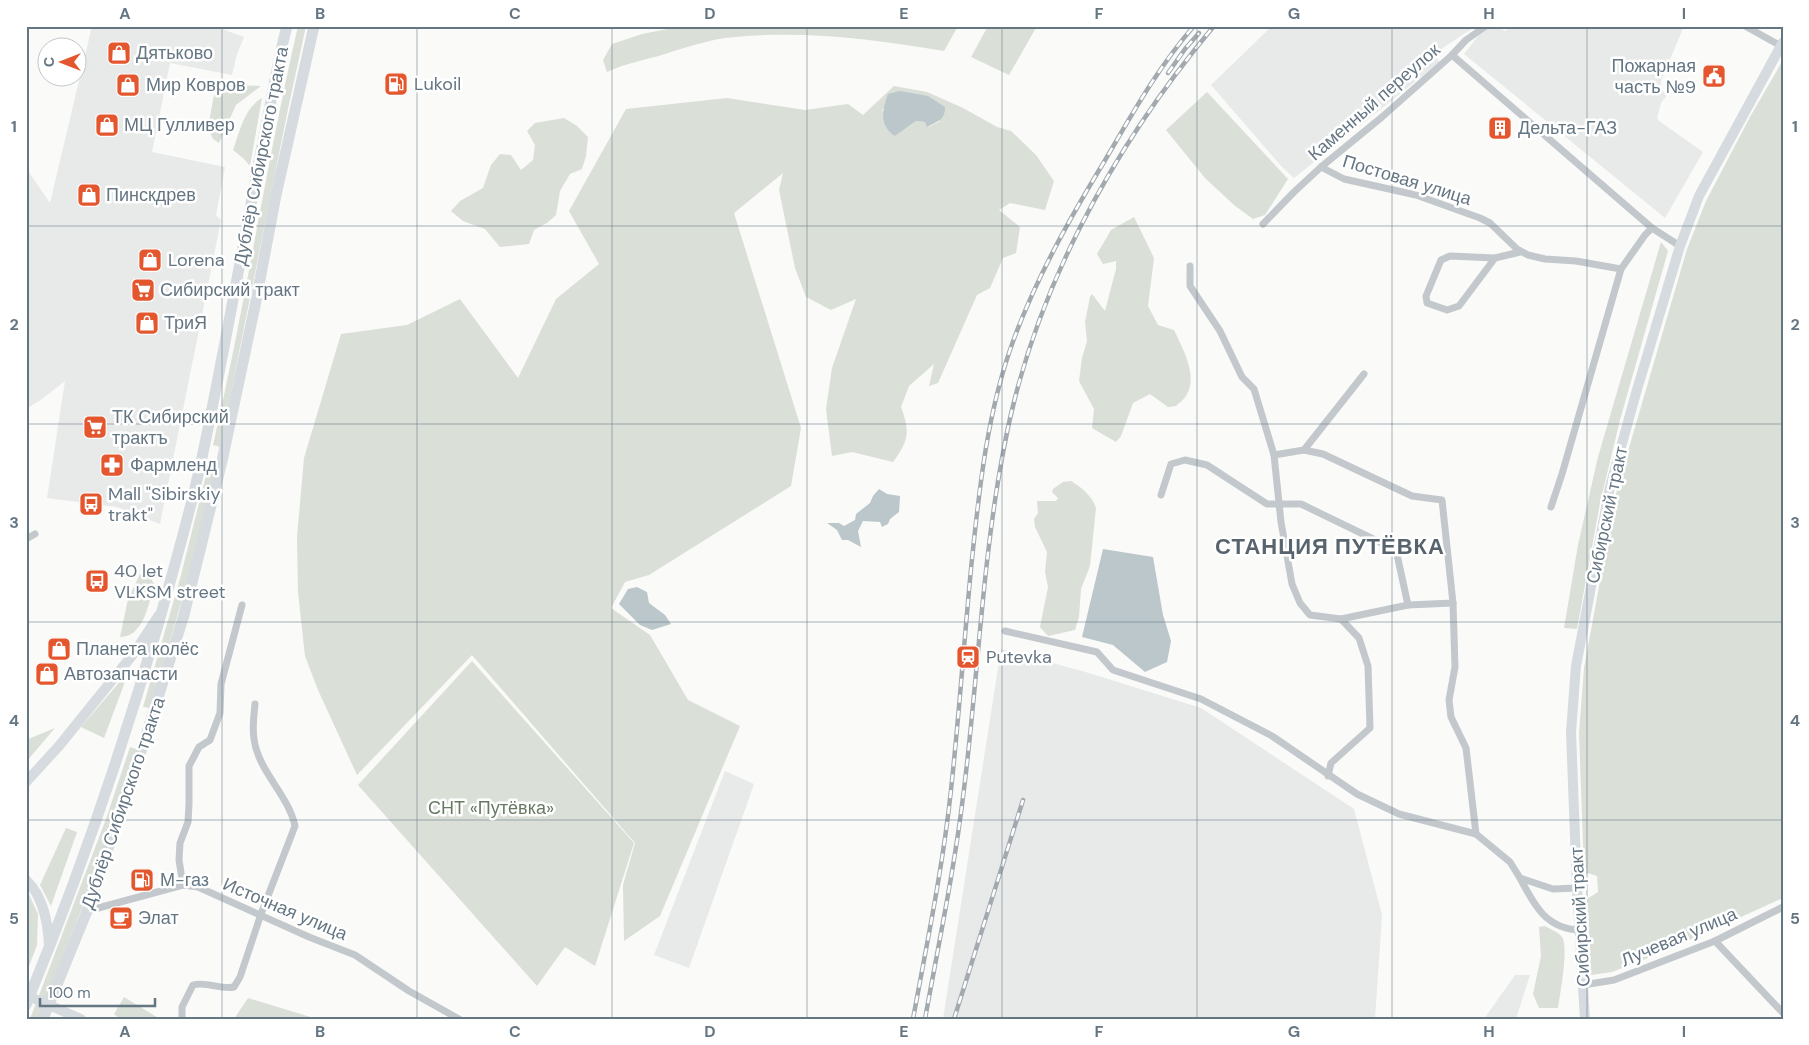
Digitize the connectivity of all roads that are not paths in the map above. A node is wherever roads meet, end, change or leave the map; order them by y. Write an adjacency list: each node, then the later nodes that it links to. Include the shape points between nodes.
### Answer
1 (287, 26): 26 (main road, Дублёр Сибирского тракта, via 200,464)
2 (314, 26): 38 (main road, Дублёр Сибирского тракта, via 222,461 184,615)
3 (1486, 26): 6 (street, Каменный переулок)
4 (1745, 26): 5 (street)
5 (1782, 44): 10 (main road, Сибирский тракт, via 1699,196)
6 (1452, 55): 7 (street, Каменный переулок); 9 (street)
7 (1321, 167): 8 (street, Каменный переулок); 11 (street, Постовая улица, via 1344,179 1416,195 1480,218)
8 (1263, 224)
9 (1652, 228): 10 (street); 14 (street)
10 (1680, 246): 36 (main road, Сибирский тракт, via 1610,487 1576,666 1572,732)
11 (1520, 252): 12 (street); 14 (street, Постовая улица)
12 (1495, 258): 12 (street, via 1460,306 1448,310 1427,304 1426,296 1444,257)
13 (1190, 266): 17 (street, via 1190,286 1220,331 1242,377 1254,390)
14 (1621, 269): 20 (street)
15 (1364, 374): 16 (street)
16 (1304, 450): 17 (street); 23 (street, via 1322,454 1412,496 1442,500)
17 (1274, 456): 19 (street)
18 (1161, 495): 19 (street, via 1171,464 1185,460 1207,465 1267,504)
19 (1280, 504): 25 (street, via 1301,504 1396,550); 27 (street, via 1285,550 1292,584 1300,603 1310,615)
20 (1551, 507)
21 (34, 534): 22 (street)
22 (26, 540)
23 (1453, 603): 25 (street); 32 (street, via 1455,667 1449,700 1451,717 1466,748)
24 (242, 605): 35 (street, via 221,684 220,714 210,740 198,747 189,766 188,822 179,852)
25 (1408, 605): 27 (street)
26 (162, 610): 31 (main road, via 134,653); 42 (main road, Дублёр Сибирского тракта, via 107,790)
27 (1341, 619): 30 (street, via 1359,638 1368,666 1370,728 1331,763)
28 (1006, 631): 30 (street, via 1097,652 1113,670 1201,699 1272,736)
29 (255, 704): 39 (street, via 254,740 262,762 292,813 295,826)
30 (1328, 776): 32 (street, via 1399,814)
31 (26, 782)
32 (1476, 834): 33 (street, via 1510,862)
33 (1520, 878): 36 (street, via 1553,888); 40 (street, via 1535,907 1554,924)
34 (26, 880): 42 (main road, via 45,912)
35 (180, 885): 38 (street, Источная улица); 39 (street, Источная улица, via 198,886)
36 (1578, 888): 40 (main road, Сибирский тракт)
37 (1783, 907): 41 (street, Лучевая улица)
38 (86, 911): 47 (main road, Дублёр Сибирского тракта)
39 (261, 914): 49 (street, via 240,978 234,987 193,985 182,1006); 50 (street, Источная улица, via 355,955)
40 (1580, 930): 43 (main road, Сибирский тракт)
41 (1715, 942): 43 (street, Лучевая улица, via 1614,980); 46 (street)
42 (49, 949): 45 (main road, Дублёр Сибирского тракта)
43 (1583, 985): 51 (main road, Сибирский тракт)
44 (26, 995): 48 (main road)
45 (26, 1005)
46 (1783, 1013)
47 (43, 1019)
48 (81, 1019)
49 (182, 1019)
50 (459, 1019)
51 (1585, 1019)

